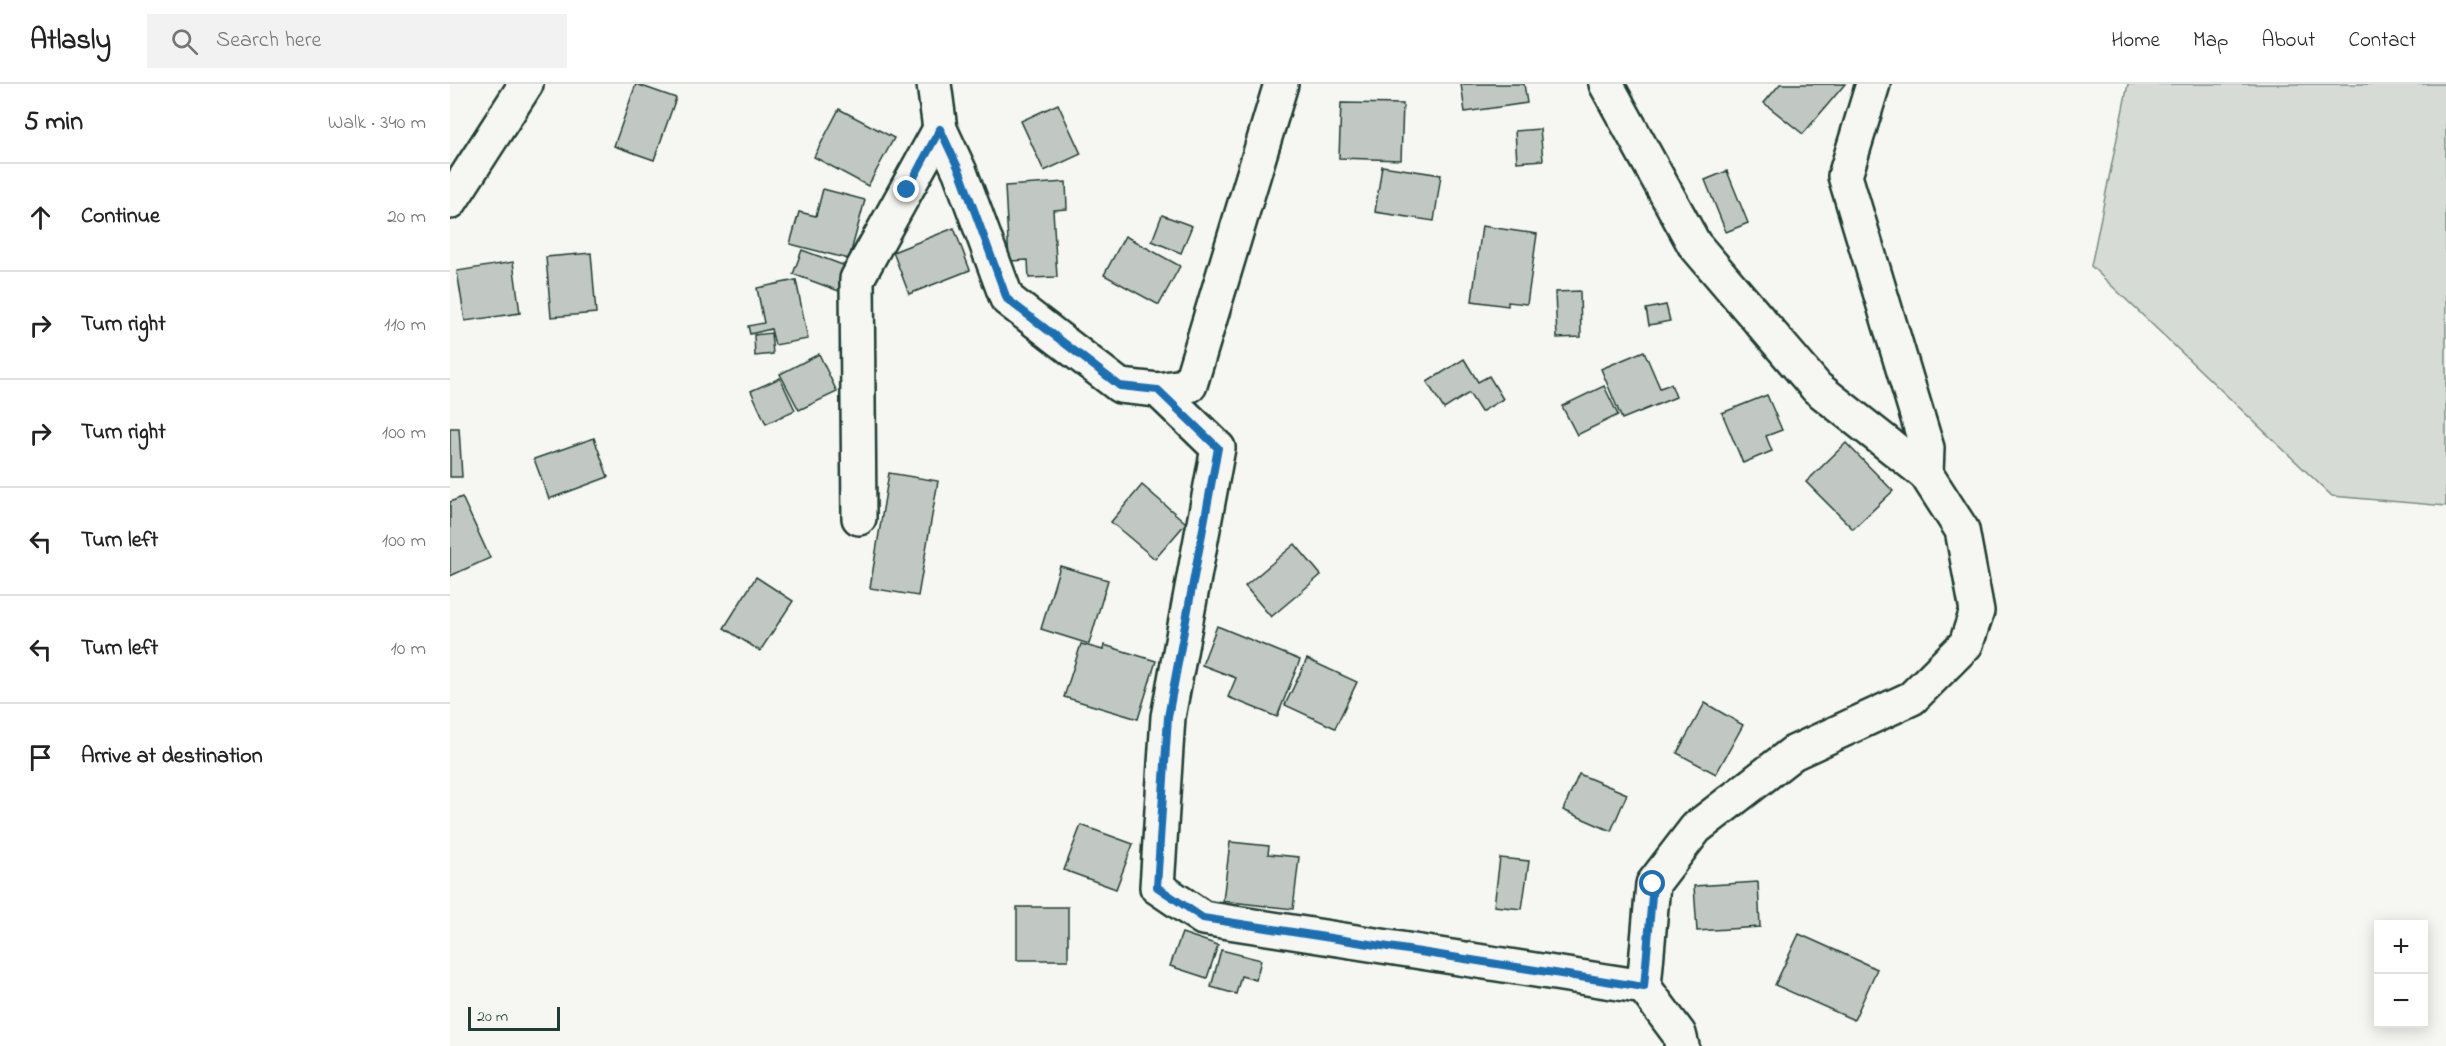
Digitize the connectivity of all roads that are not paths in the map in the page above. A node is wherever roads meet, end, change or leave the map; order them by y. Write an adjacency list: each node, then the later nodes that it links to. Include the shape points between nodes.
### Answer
1 (526, 84): 7 (street)
2 (934, 84): 6 (street)
3 (1281, 84): 8 (street, via 1190,386)
4 (1606, 84): 9 (street, via 1694,244 1817,388)
5 (1873, 84): 9 (street, via 1845,176 1927,448)
6 (940, 129): 8 (street, via 1007,299 1120,386); 10 (street, via 857,279)
7 (450, 202)
8 (1158, 390): 11 (street, via 1218,448 1168,717 1157,887 1203,918)
9 (1926, 474): 11 (street, via 1962,530 1977,611 1966,645 1912,698 1793,753 1696,828 1653,884)
10 (859, 518)
11 (1644, 987): 12 (street, via 1679,1034)
12 (1682, 1046)

